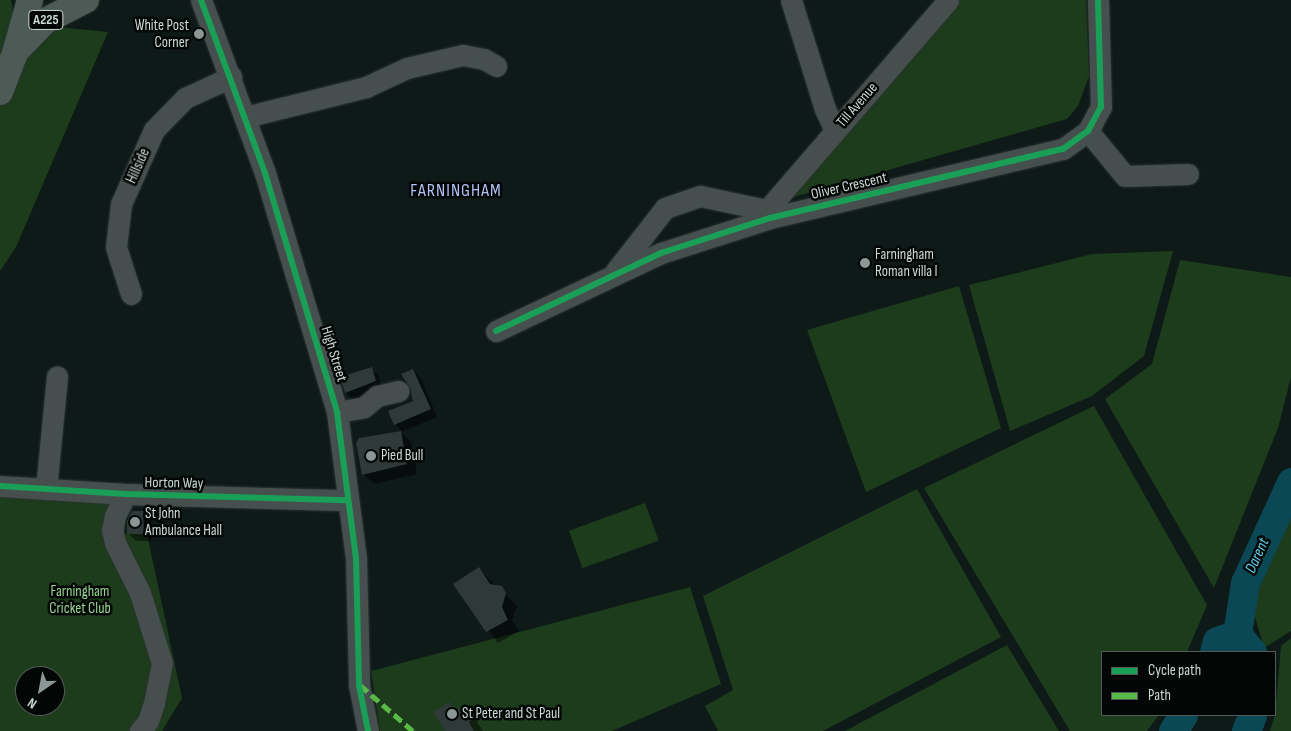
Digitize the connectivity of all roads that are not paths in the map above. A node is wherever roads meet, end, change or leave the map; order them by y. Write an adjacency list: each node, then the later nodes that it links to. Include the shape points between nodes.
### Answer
1 (30, 0): 7 (main road)
2 (86, 0): 7 (main road, A225, via 45,21)
3 (201, 0): 9 (street, High Street)
4 (792, 0): 12 (street, via 825,109)
5 (948, 0): 12 (street, Till Avenue)
6 (1098, 0): 13 (street, Oliver Crescent, via 1101,107)
7 (15, 53): 10 (main road)
8 (496, 66): 11 (street, via 484,59 463,55 407,68 366,88)
9 (231, 77): 11 (street, High Street); 17 (street, Hillside, via 185,98 154,130 121,204 116,247)
10 (0, 92)
11 (245, 117): 21 (street, High Street)
12 (836, 130): 15 (street, Till Avenue)
13 (1088, 131): 14 (street, via 1125,176); 15 (street, Oliver Crescent, via 1063,149)
14 (1188, 174)
15 (769, 214): 16 (street, Oliver Crescent); 16 (street, via 700,196 665,208)
16 (613, 274): 18 (street, Oliver Crescent, via 576,296)
17 (131, 294)
18 (496, 332)
19 (57, 377): 23 (street)
20 (398, 391): 21 (street, via 377,396 364,407)
21 (338, 412): 25 (street, High Street)
22 (0, 486): 23 (street, Horton Way)
23 (46, 489): 24 (street, Horton Way)
24 (126, 494): 25 (street, Horton Way); 26 (street, via 115,516 114,543 140,593 162,663 154,703 148,721)
25 (347, 500): 27 (street, High Street, via 356,558 359,685)
26 (140, 731)
27 (368, 731)

